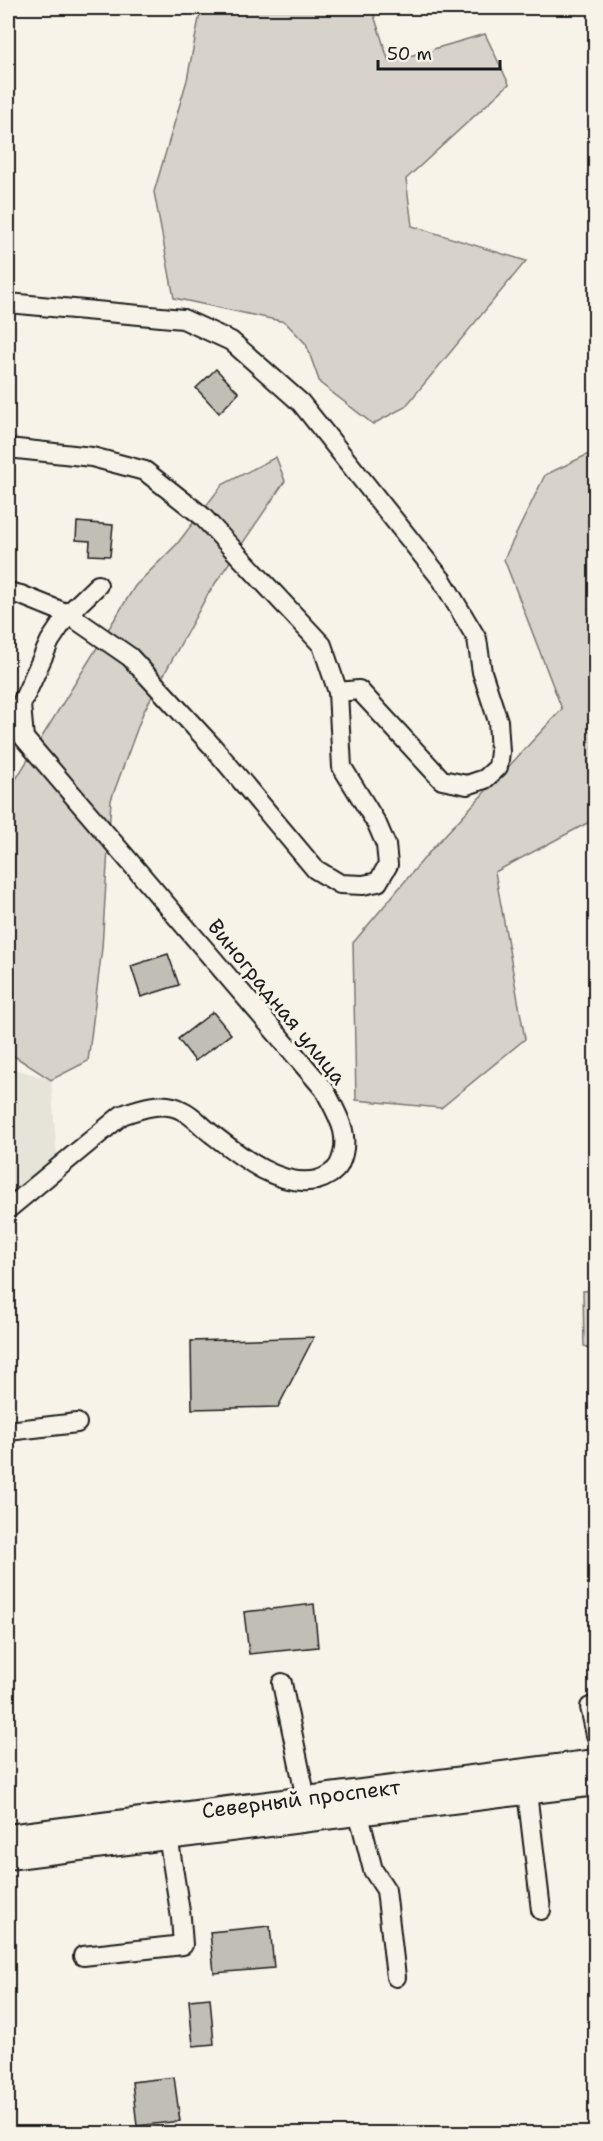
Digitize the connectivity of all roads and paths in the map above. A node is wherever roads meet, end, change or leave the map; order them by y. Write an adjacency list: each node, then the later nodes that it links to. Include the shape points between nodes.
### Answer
1 (8, 303): 6 (lane, via 183,318 231,341 301,403 442,580 477,639 482,672 498,721 498,766 485,779 467,785 442,780 359,690)
2 (8, 448): 6 (lane, via 92,457 146,471 202,516 322,645)
3 (98, 585): 5 (lane)
4 (8, 592): 5 (lane)
5 (68, 614): 6 (lane, via 130,657 213,747 315,869 340,884 363,885 378,882 388,865 386,845 342,767); 7 (lane, Виноградная улица, via 50,641 21,705 24,738 324,1089 346,1140 336,1170 301,1183 257,1166 183,1110 143,1107 122,1115)
6 (338, 692)
7 (8, 1209)
8 (77, 1423): 9 (lane)
9 (8, 1431)
10 (282, 1683): 16 (lane)
11 (590, 1707): 12 (lane)
12 (596, 1735)
13 (596, 1762): 16 (main road, Северный проспект)
14 (596, 1783): 15 (main road, Северный проспект)
15 (527, 1792): 17 (main road, Северный проспект); 21 (lane)
16 (306, 1799): 18 (main road, Северный проспект)
17 (358, 1811): 19 (main road, Северный проспект); 23 (lane, via 373,1870 386,1890)
18 (8, 1836)
19 (168, 1836): 20 (main road, Северный проспект); 22 (lane, via 183,1946)
20 (8, 1857)
21 (541, 1910)
22 (83, 1956)
23 (396, 1977)

